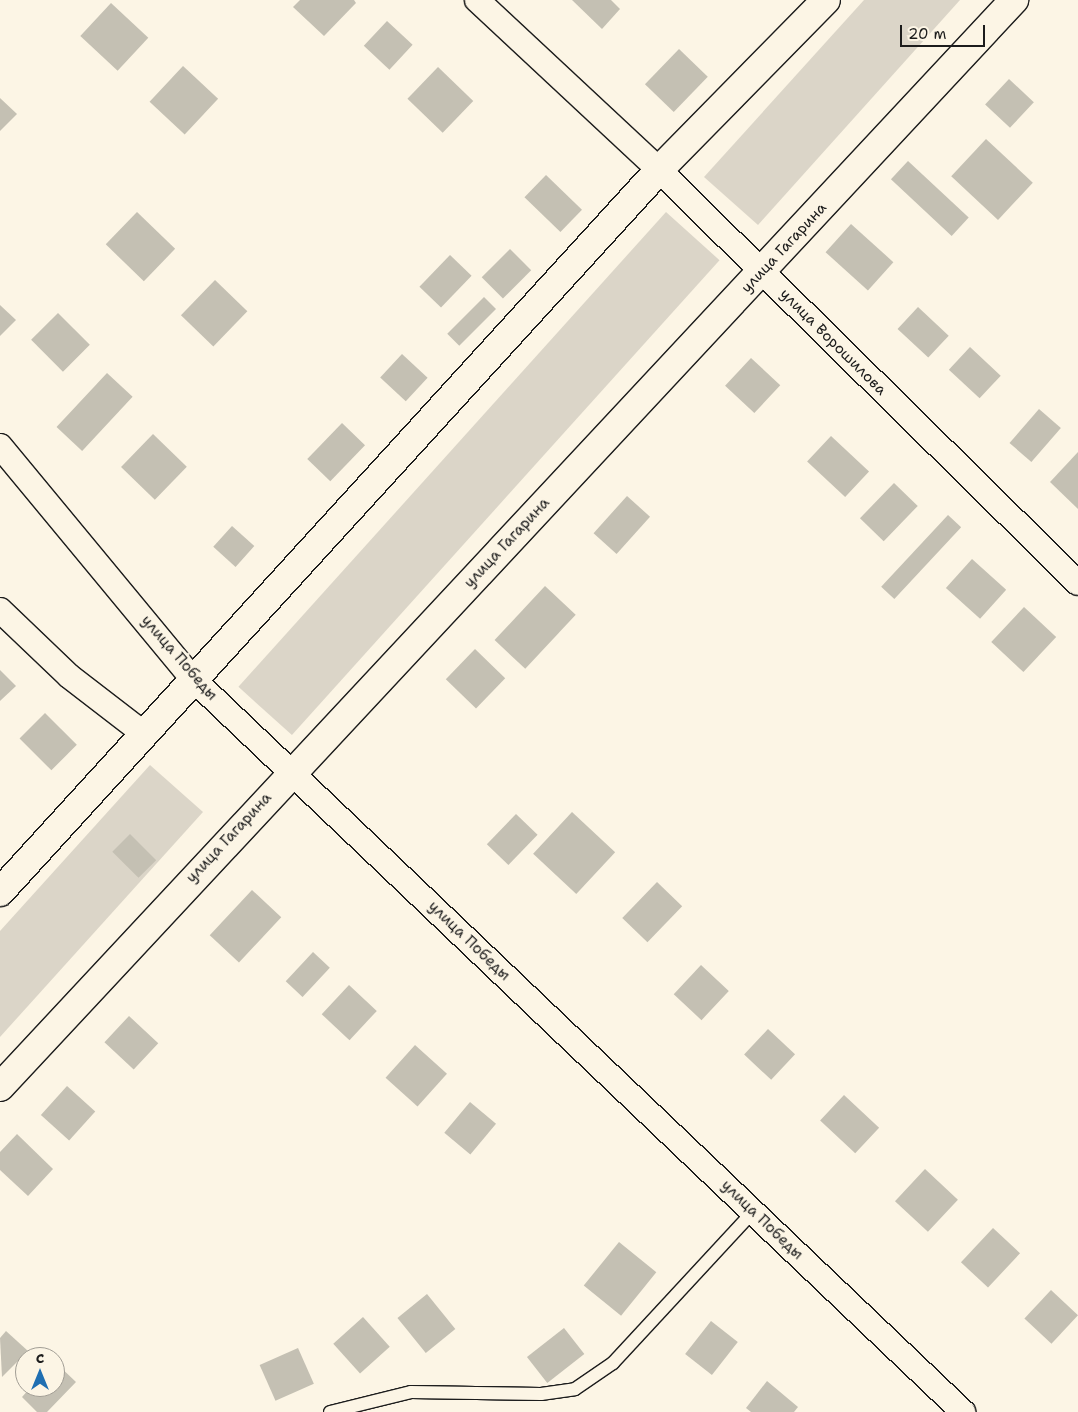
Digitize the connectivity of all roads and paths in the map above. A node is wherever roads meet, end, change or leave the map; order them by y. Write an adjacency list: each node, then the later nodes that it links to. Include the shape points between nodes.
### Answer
1 (477, 0): 4 (street, улица Ворошилова)
2 (826, 0): 4 (street)
3 (1014, 0): 5 (street, улица Гагарина)
4 (659, 170): 5 (street, улица Ворошилова); 9 (street)
5 (762, 272): 7 (street, улица Ворошилова); 11 (street, улица Гагарина)
6 (0, 446): 9 (street, улица Победы)
7 (1078, 583)
8 (0, 610): 10 (street, via 69,676)
9 (192, 678): 10 (street); 11 (street, улица Победы)
10 (143, 732): 12 (street)
11 (291, 772): 13 (street, улица Гагарина); 14 (street, улица Победы)
12 (0, 892)
13 (0, 1087)
14 (753, 1212): 15 (lane, via 613,1363 575,1389 541,1394 412,1392); 16 (street, улица Победы)
15 (330, 1412)
16 (963, 1412)

